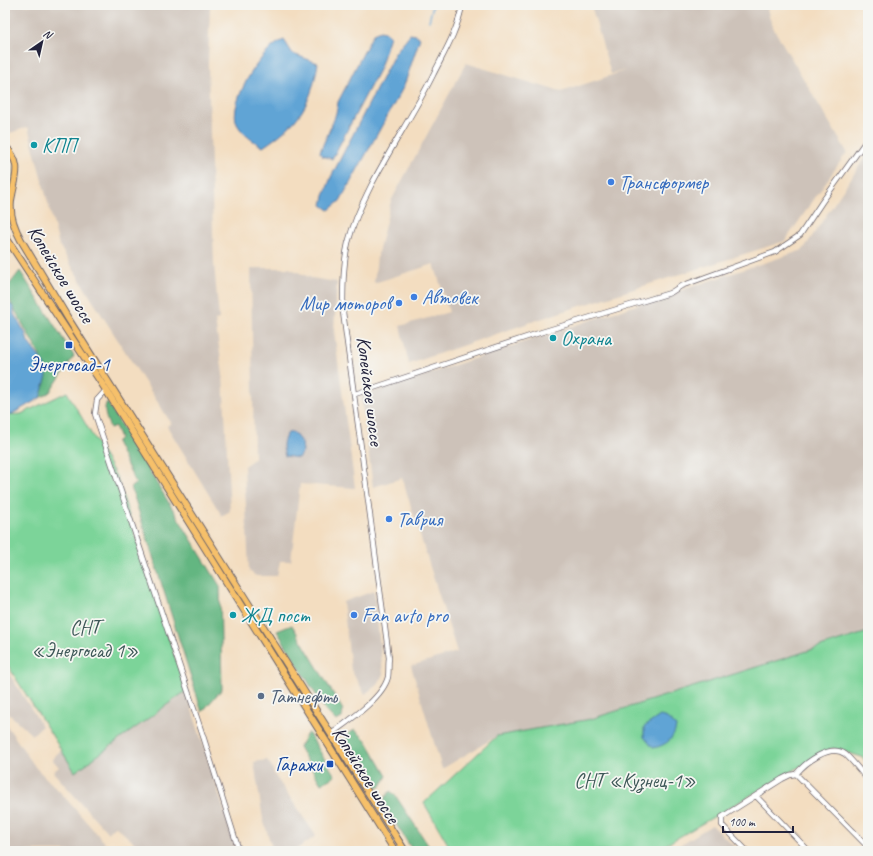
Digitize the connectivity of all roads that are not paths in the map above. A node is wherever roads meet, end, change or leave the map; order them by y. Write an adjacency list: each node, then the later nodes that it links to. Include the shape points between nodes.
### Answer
1 (462, 5): 8 (street, Копейское шоссе, via 450,40 428,86 361,205 348,243 343,312)
2 (868, 138): 8 (street, via 800,235 775,252 681,286 670,293)
3 (5, 146): 4 (main road, Копейское шоссе, via 16,166 16,181)
4 (12, 195): 5 (main road); 9 (main road, Копейское шоссе, via 12,222 21,240)
5 (5, 204)
6 (5, 236): 7 (main road, Копейское шоссе)
7 (106, 390): 10 (main road, Копейское шоссе); 15 (street, via 97,400 95,414 204,738)
8 (355, 394): 9 (street, Копейское шоссе, via 389,658 388,678 380,692 364,708)
9 (331, 734): 10 (main road); 17 (main road, Копейское шоссе)
10 (324, 738): 16 (main road, Копейское шоссе)
11 (796, 774): 12 (street, via 802,767 830,751 844,754); 13 (street, via 790,775); 14 (street)
12 (868, 780)
13 (756, 796): 18 (street, via 722,818 722,825); 19 (street)
14 (868, 847)
15 (239, 851)
16 (395, 851)
17 (405, 851)
18 (747, 851)
19 (809, 851)

